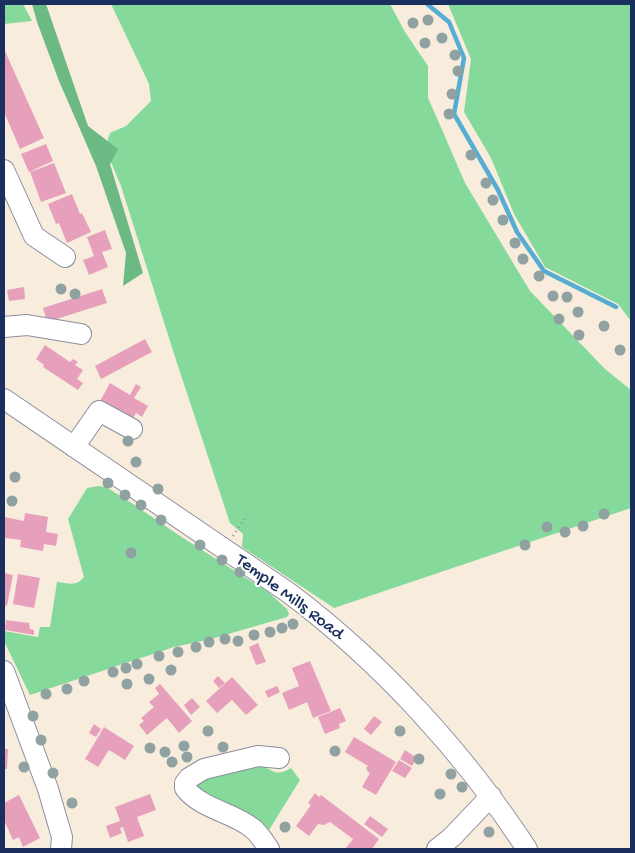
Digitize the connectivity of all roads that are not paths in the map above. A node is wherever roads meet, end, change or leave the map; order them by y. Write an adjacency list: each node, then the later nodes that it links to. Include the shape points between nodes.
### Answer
1 (4, 170): 2 (street, via 34,236)
2 (66, 257)
3 (4, 328): 4 (street, via 27,326)
4 (81, 334)
5 (4, 399): 7 (street, Temple Mills Road)
6 (132, 429): 7 (street, via 99,411)
7 (74, 447): 10 (street, Temple Mills Road, via 310,609 353,646 430,723)
8 (4, 670): 11 (street, via 48,789 62,837)
9 (279, 758): 12 (street, via 258,756 204,769 189,778 185,788 198,801 253,828)
10 (491, 796): 13 (street); 14 (street, Temple Mills Road)
11 (61, 849)
12 (269, 849)
13 (437, 849)
14 (527, 849)

